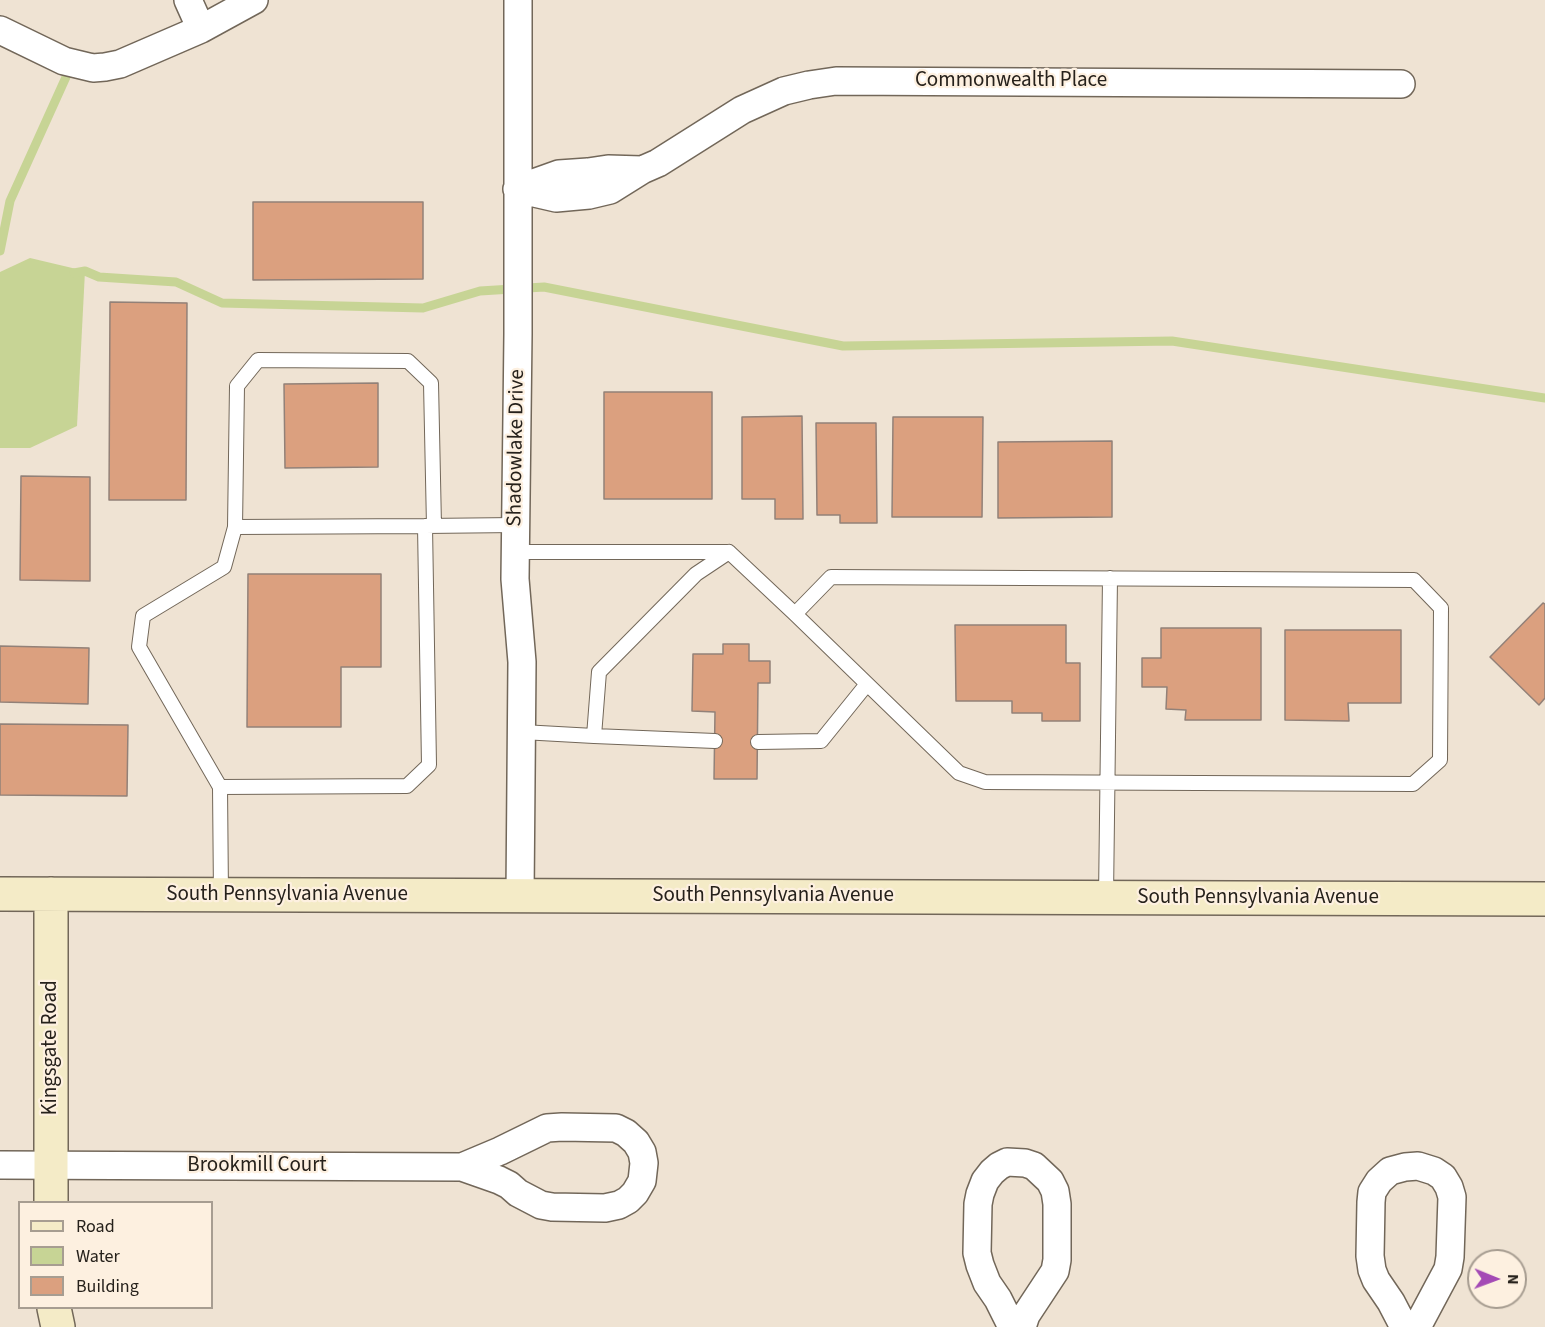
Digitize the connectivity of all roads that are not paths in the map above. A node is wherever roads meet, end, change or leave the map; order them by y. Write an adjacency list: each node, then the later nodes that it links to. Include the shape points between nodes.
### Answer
1 (188, 0): 4 (street)
2 (254, 0): 4 (street)
3 (518, 0): 7 (street, Shadowlake Drive)
4 (201, 29): 5 (street, via 120,64 93,68 64,61)
5 (0, 30)
6 (1401, 84): 7 (street, Commonwealth Place, via 836,81 784,90 763,100 610,190 556,198)
7 (517, 189): 8 (street, Shadowlake Drive)
8 (516, 525): 9 (lane); 11 (street, Shadowlake Drive)
9 (430, 526): 10 (lane); 10 (lane, via 431,383 408,361 258,360 237,387); 21 (lane, via 429,765 407,786)
10 (235, 527): 21 (lane, via 224,567 143,616 139,647)
11 (516, 552): 12 (lane); 16 (street, Shadowlake Drive)
12 (729, 552): 14 (lane); 17 (lane, via 696,574 598,672)
13 (1110, 578): 14 (lane, via 831,577); 20 (lane); 20 (lane, via 1414,580 1441,608 1440,760 1413,784)
14 (795, 614): 15 (lane)
15 (867, 684): 19 (lane, via 821,741); 20 (lane, via 959,773 985,782)
16 (522, 732): 17 (lane); 25 (street, Shadowlake Drive)
17 (594, 736): 18 (lane)
18 (715, 741)
19 (758, 742)
20 (1108, 783): 26 (lane)
21 (220, 787): 24 (lane)
22 (0, 894): 23 (main road, South Pennsylvania Avenue)
23 (51, 894): 24 (main road, South Pennsylvania Avenue); 29 (main road, Kingsgate Road)
24 (221, 894): 25 (main road, South Pennsylvania Avenue)
25 (520, 895): 26 (main road, South Pennsylvania Avenue)
26 (1106, 897): 27 (main road, South Pennsylvania Avenue)
27 (1545, 899)
28 (0, 1165): 29 (street, Brookmill Court)
29 (52, 1166): 30 (street, Brookmill Court); 31 (main road, Kingsgate Road)
30 (462, 1167): 30 (street, Brookmill Court, via 499,1180 540,1205 605,1208 619,1205 635,1193 644,1163 636,1142 616,1128 562,1126 547,1128)
31 (51, 1201)
32 (54, 1309): 33 (main road)
33 (58, 1327)
34 (1012, 1327): 35 (street, via 987,1283 977,1253 980,1194 992,1172 1007,1162 1034,1166 1050,1181 1057,1204 1055,1271)
35 (1022, 1327)
36 (1404, 1327): 37 (street, via 1372,1270 1371,1202 1372,1192 1390,1171 1418,1166 1443,1177 1452,1197 1448,1269)
37 (1417, 1327)

